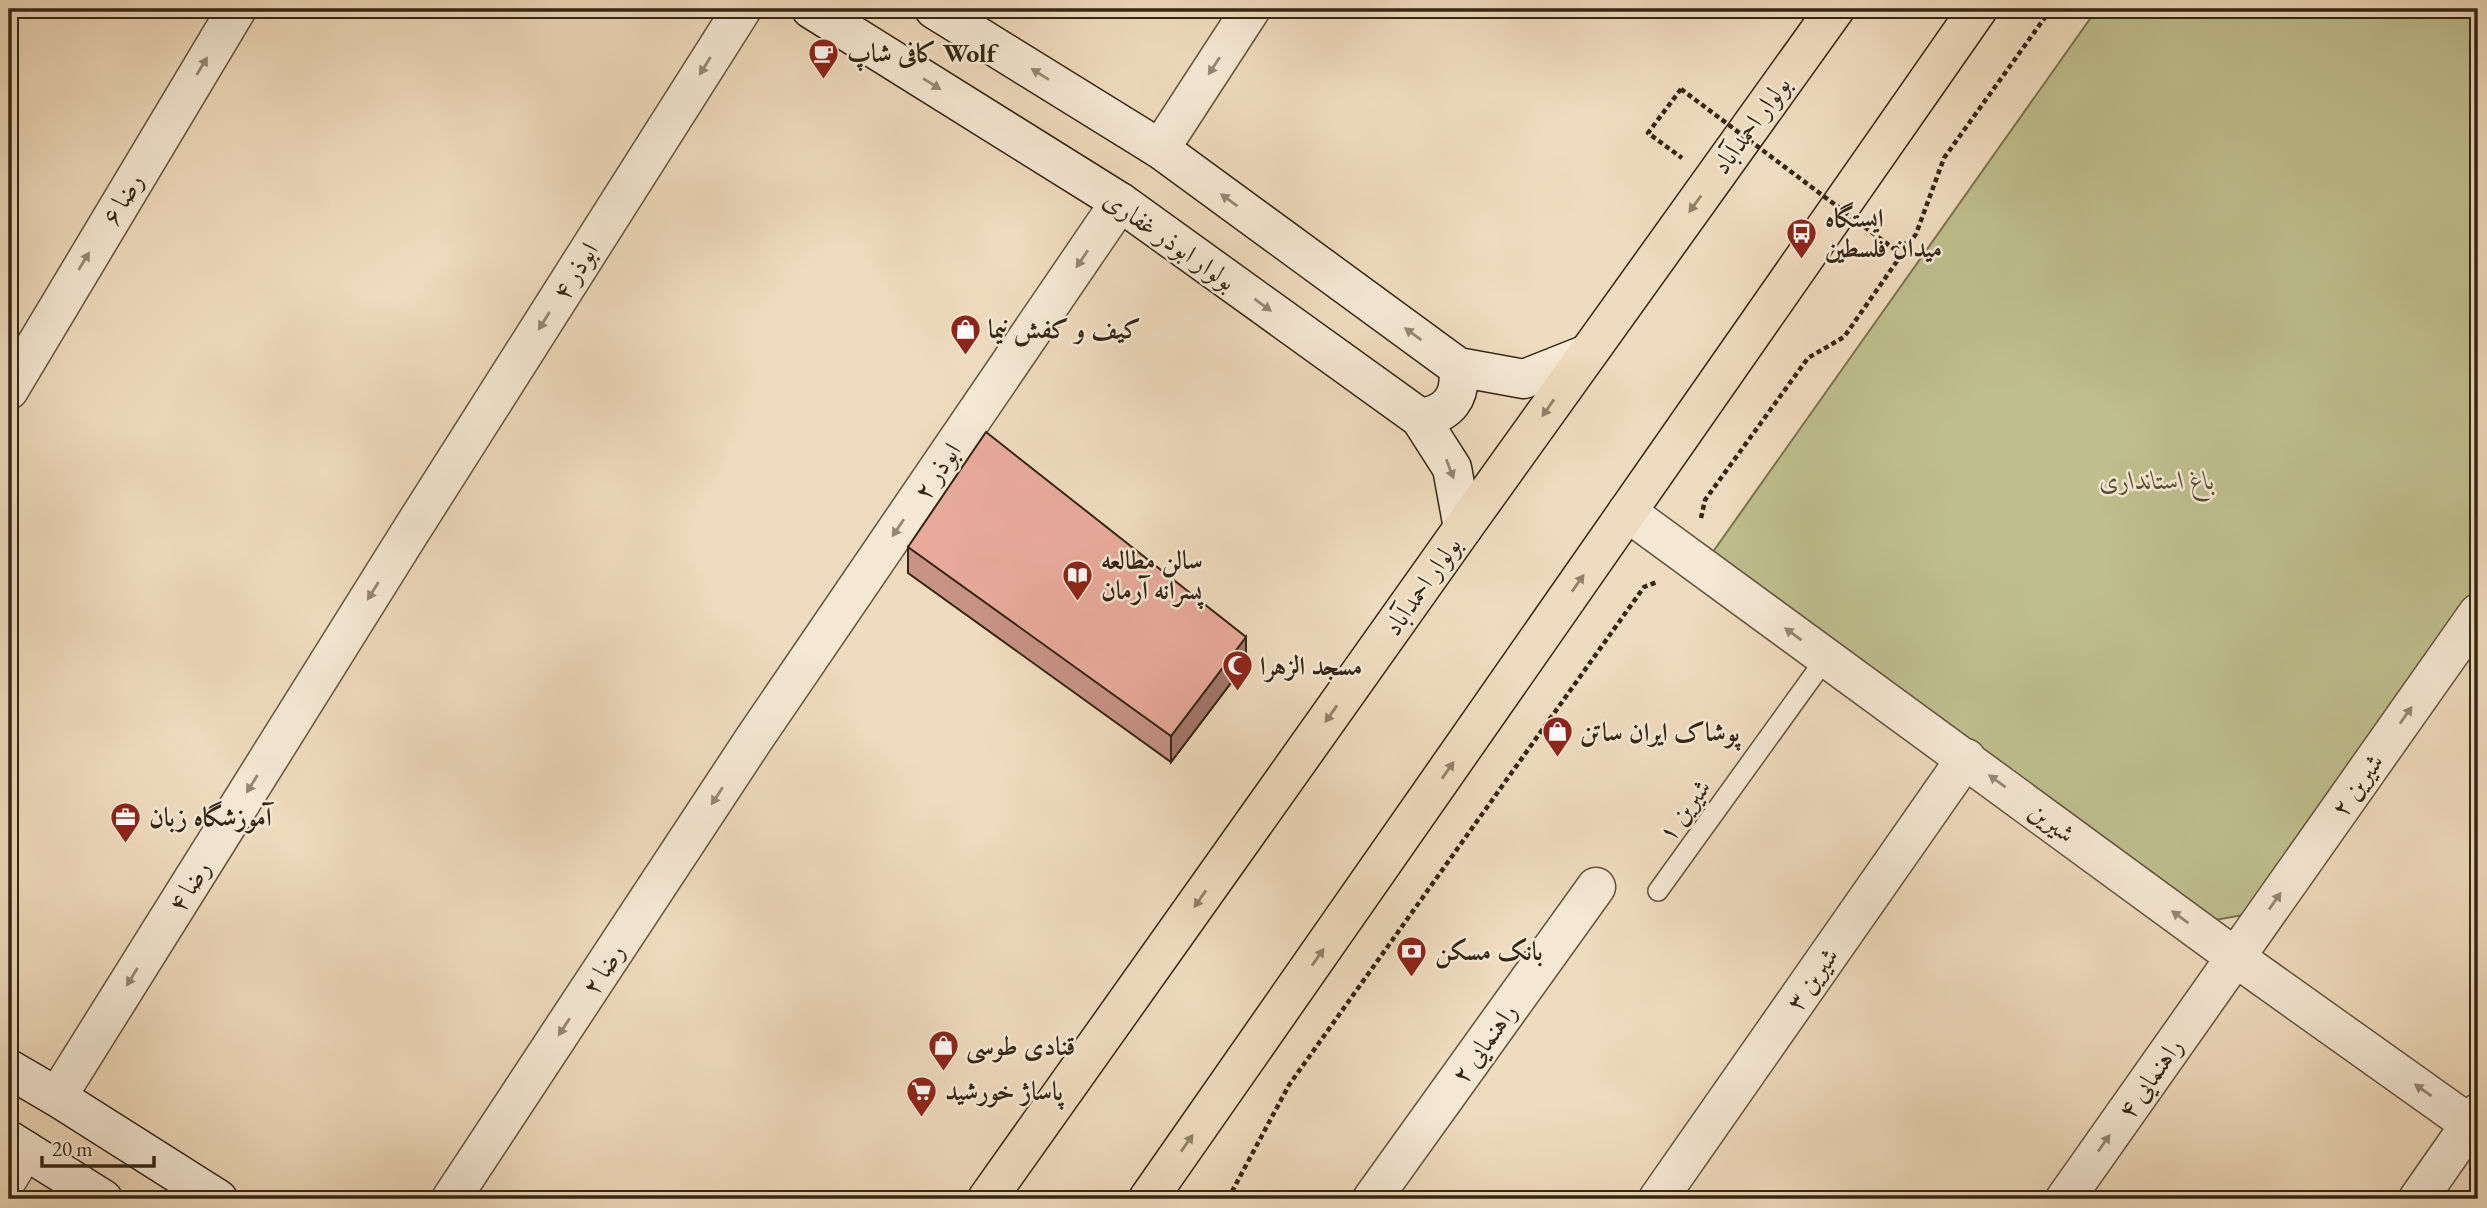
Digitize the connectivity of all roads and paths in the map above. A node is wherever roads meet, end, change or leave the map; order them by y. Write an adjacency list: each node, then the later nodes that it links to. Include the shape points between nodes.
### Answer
1 (237, 9): 15 (street, رضا ۶, one-way to 1)
2 (742, 9): 19 (street, ابوذر ۴, one-way to 19)
3 (811, 9): 11 (street, بولوار ابوذر غفاری, one-way to 11)
4 (934, 9): 10 (street, one-way to 4)
5 (1251, 9): 10 (street, one-way to 10)
6 (1835, 9): 13 (main road, بولوار احمدآباد, one-way to 13)
7 (1978, 9): 17 (main road)
8 (2051, 9): 12 (path, via 1944,158)
9 (1648, 133): 12 (path, bridge, via 1681,89 1894,249)
10 (1160, 149): 14 (street, one-way to 10)
11 (1120, 202): 16 (street, بولوار ابوذر غفاری, one-way to 16); 23 (street, ابوذر ۲, one-way to 23)
12 (1911, 240): 20 (path, via 1844,337 1808,358 1705,500 1696,539)
13 (1587, 354): 14 (street, via 1524,379); 18 (main road, بولوار احمدآباد, one-way to 18)
14 (1458, 367): 16 (street, via 1460,382 1447,408)
15 (9, 390)
16 (1420, 418): 18 (street, بولوار ابوذر غفاری, one-way to 18, via 1452,468)
17 (1627, 512): 20 (street, شیرین); 36 (main road, one-way to 17)
18 (1463, 528): 35 (main road, بولوار احمدآباد, one-way to 35)
19 (409, 534): 29 (street, رضا ۴, one-way to 29)
20 (1685, 555): 22 (street, شیرین, one-way to 20); 37 (path, via 1670,577 1644,587 1289,1085)
21 (2478, 613): 27 (street, شیرین ۲, one-way to 21)
22 (1826, 658): 24 (street, شیرین); 26 (lane, شیرین ۱)
23 (754, 739): 34 (street, رضا ۲, one-way to 34)
24 (1966, 758): 27 (street, شیرین, one-way to 24); 39 (street, شیرین ۳)
25 (1596, 887): 38 (street, راهنمایی ۲)
26 (1658, 891)
27 (2235, 957): 30 (street, شیرین, one-way to 27); 40 (street, راهنمایی ۴, one-way to 27)
28 (9, 1069): 29 (street)
29 (57, 1097): 33 (street)
30 (2476, 1122): 41 (street)
31 (14, 1156): 32 (street)
32 (103, 1199)
33 (218, 1199)
34 (451, 1199)
35 (987, 1199)
36 (1148, 1199)
37 (1227, 1199)
38 (1372, 1199)
39 (1658, 1199)
40 (2065, 1199)
41 (2418, 1199)

